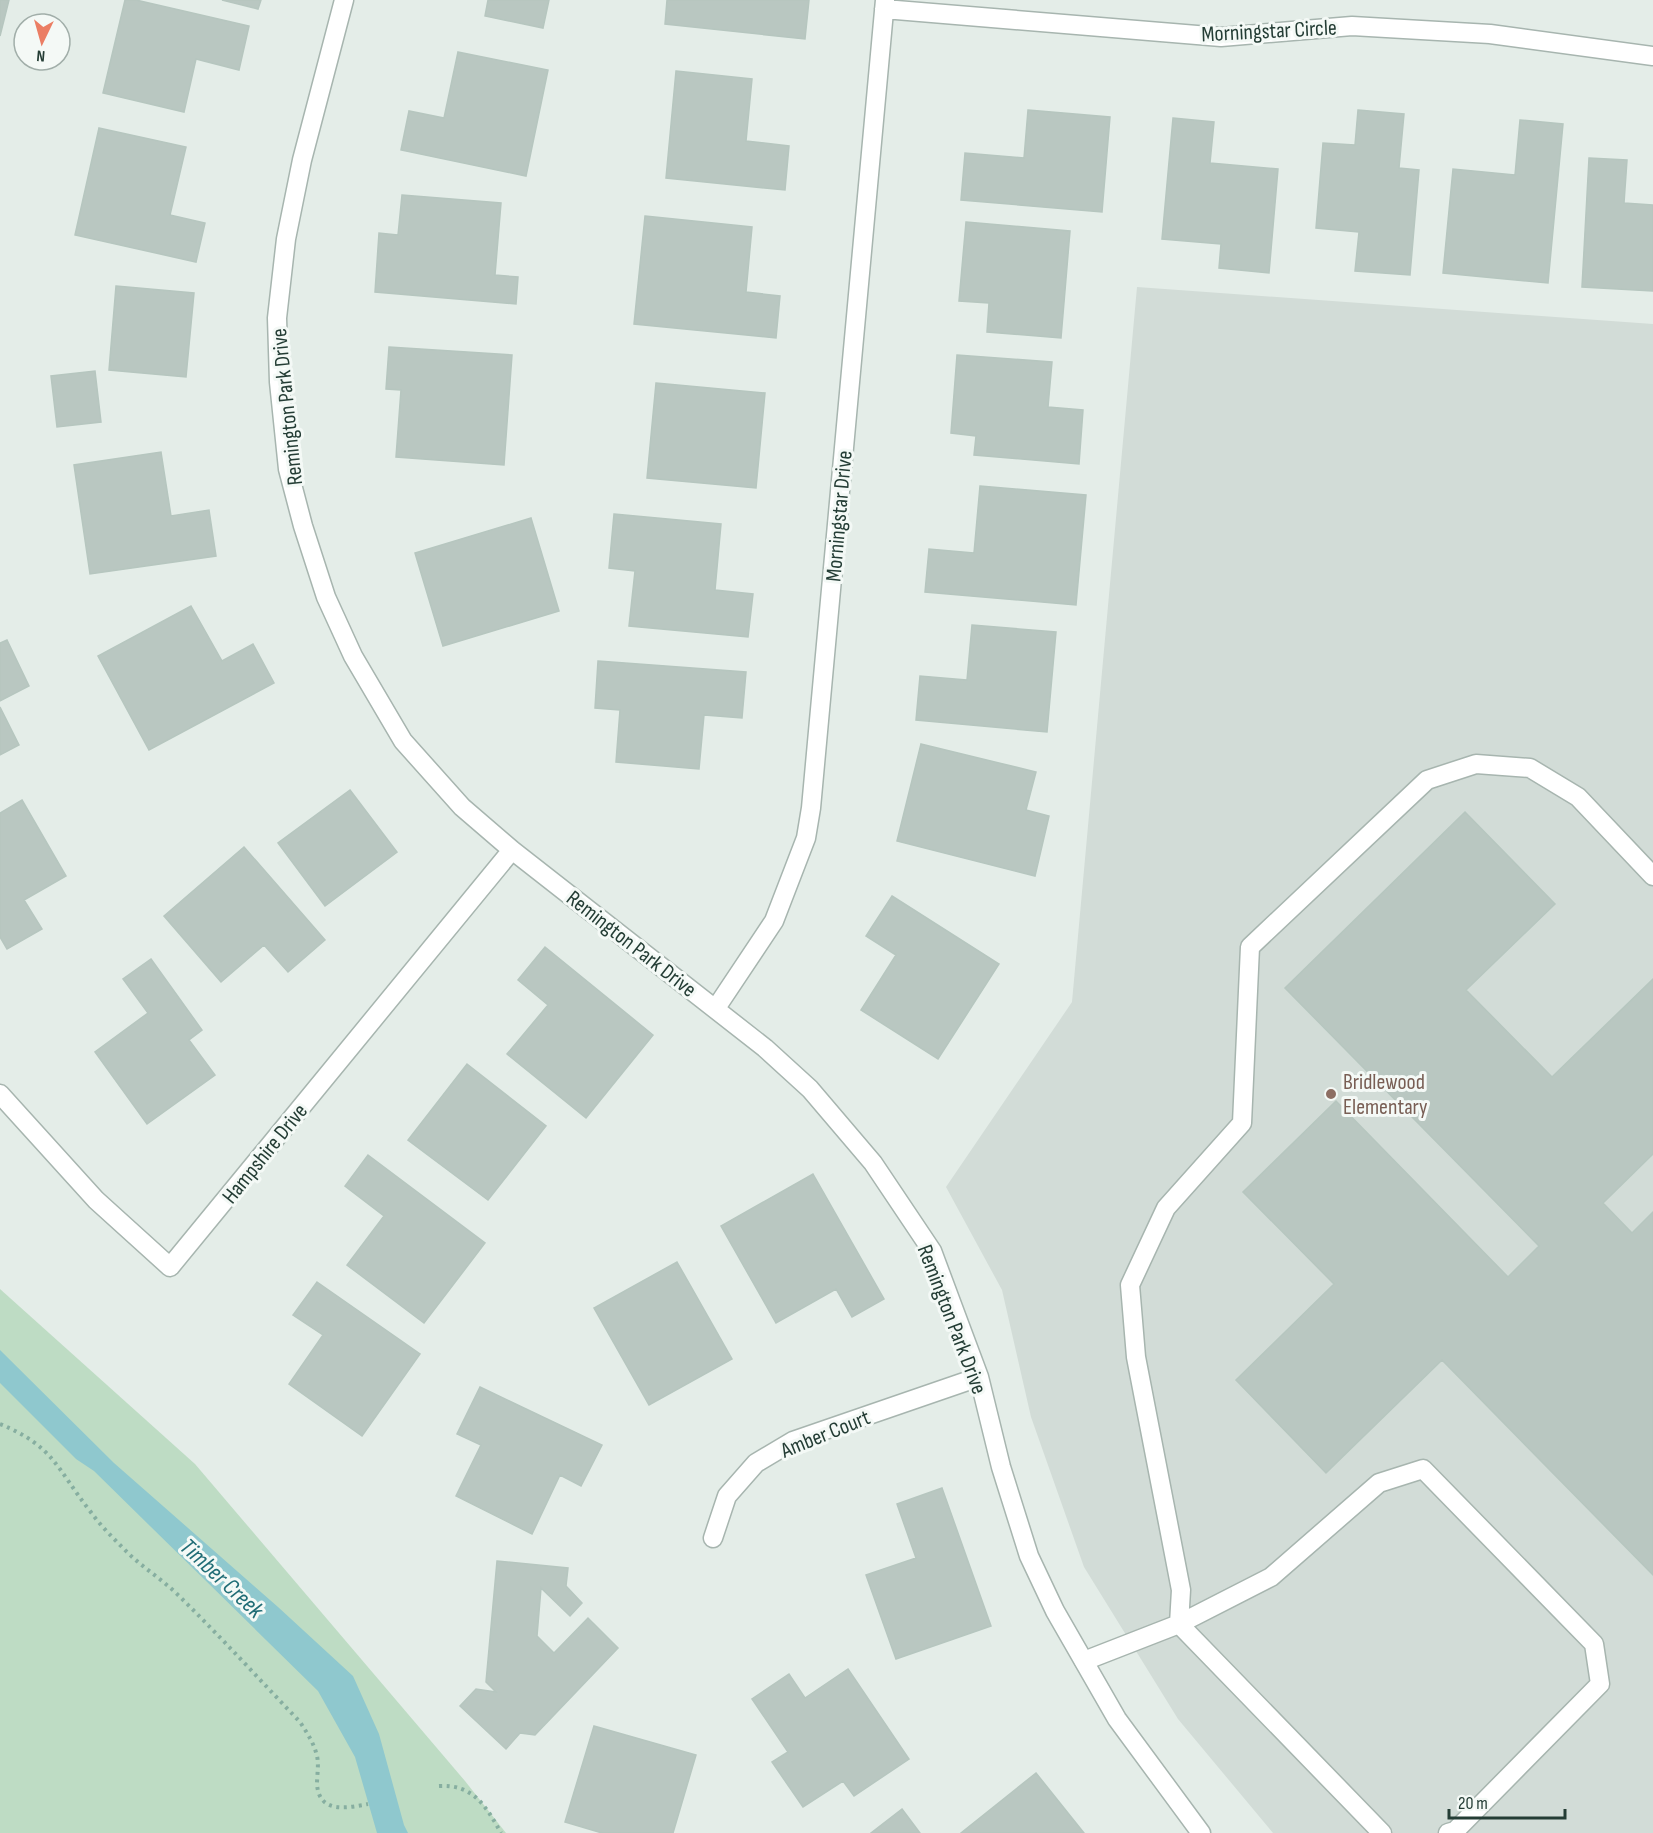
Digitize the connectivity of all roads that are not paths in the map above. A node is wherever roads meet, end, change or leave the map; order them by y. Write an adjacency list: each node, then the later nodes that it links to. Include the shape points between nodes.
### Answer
1 (344, 0): 4 (street, Remington Park Drive, via 302,160 286,239 277,318 288,469 326,597 364,675 403,741 462,807)
2 (885, 5): 3 (street, Morningstar Circle, via 1221,37 1353,26 1479,33); 6 (street, Morningstar Drive, via 806,838 774,921)
3 (1653, 56)
4 (512, 850): 6 (street, Remington Park Drive); 7 (street, Hampshire Drive, via 170,1267 96,1200)
5 (1653, 876): 10 (street, via 1578,797 1530,768 1476,764 1427,780 1250,947 1242,1122 1166,1208 1130,1285 1137,1357 1181,1590)
6 (716, 1008): 8 (street, Remington Park Drive, via 810,1089 873,1163 932,1251)
7 (0, 1094)
8 (979, 1377): 9 (street, Amber Court, via 794,1441 756,1463 727,1496); 11 (street, Remington Park Drive, via 1001,1467 1029,1556 1054,1611)
9 (713, 1538)
10 (1179, 1624): 11 (street); 13 (street); 14 (street, via 1271,1577 1379,1483 1423,1469 1594,1644 1600,1684 1455,1831)
11 (1084, 1661): 12 (street, Remington Park Drive, via 1117,1719)
12 (1201, 1833)
13 (1382, 1833)
14 (1448, 1833)

